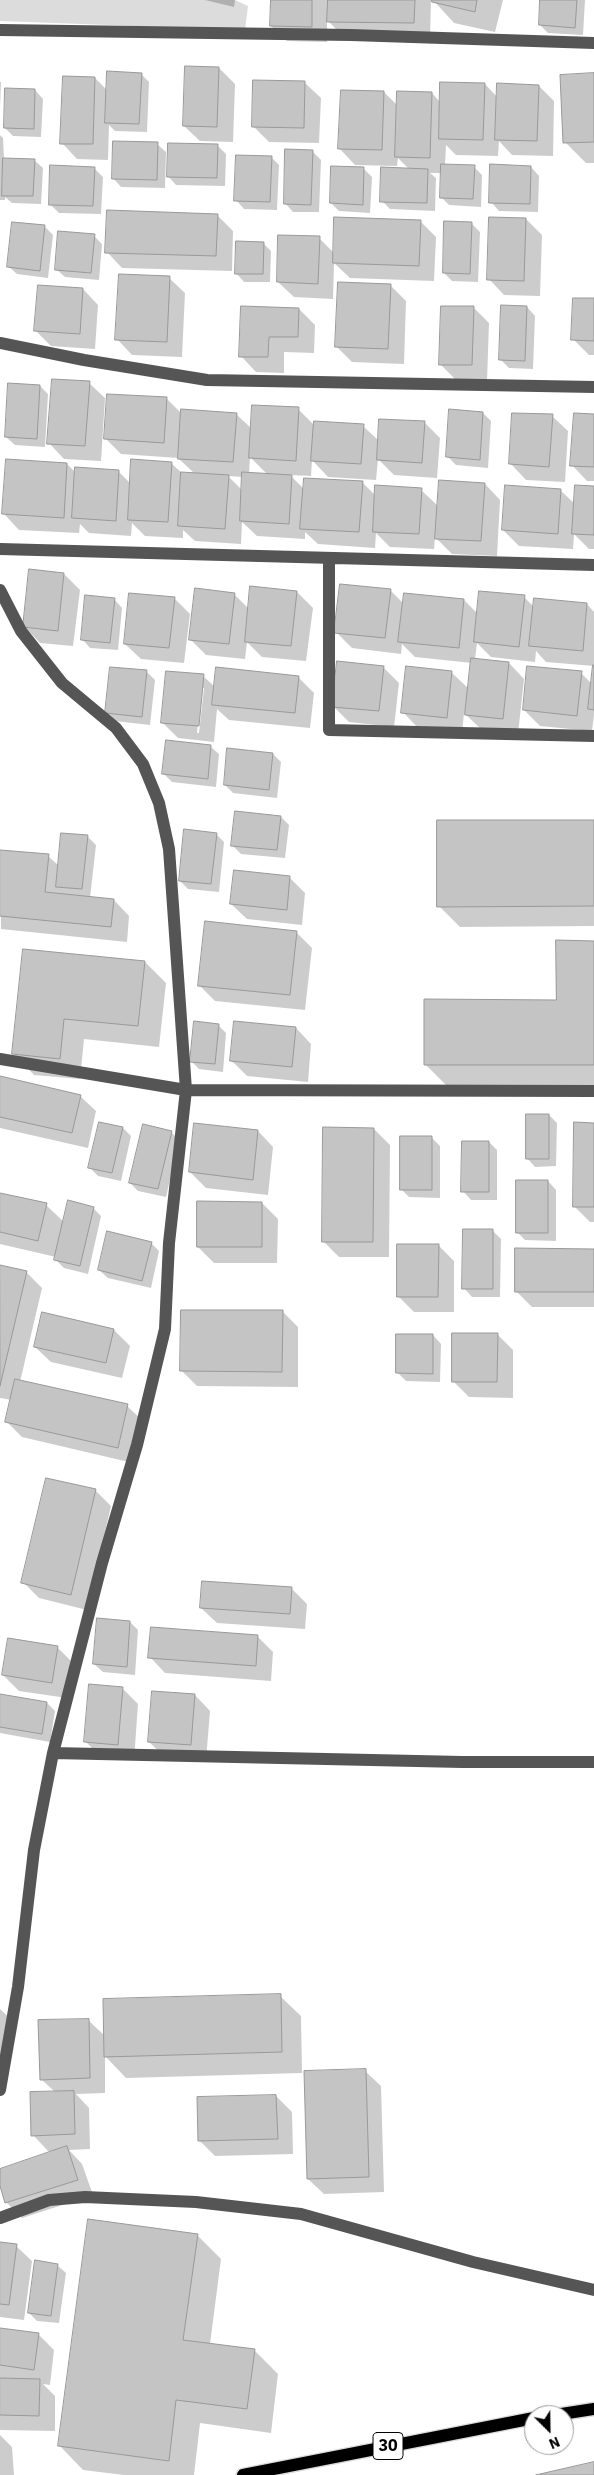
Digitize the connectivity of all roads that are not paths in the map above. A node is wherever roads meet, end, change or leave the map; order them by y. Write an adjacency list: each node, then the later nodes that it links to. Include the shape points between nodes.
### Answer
1 (0, 30): 2 (street, via 351,35)
2 (594, 43)
3 (0, 343): 4 (street, via 208,380)
4 (594, 387)
5 (0, 549): 6 (street)
6 (329, 558): 7 (street); 9 (street, via 329,730)
7 (594, 565)
8 (0, 590): 11 (street, via 22,631 62,683 116,728 143,764 159,802 169,849)
9 (594, 736)
10 (0, 1059): 11 (street)
11 (186, 1090): 12 (street); 13 (street, via 169,1243 165,1330)
12 (594, 1091)
13 (53, 1753): 14 (street); 15 (street, via 34,1850 18,1987)
14 (594, 1762)
15 (0, 2090)
16 (0, 2218): 17 (street, via 48,2200 85,2197 196,2202 301,2214 473,2262)
17 (594, 2290)
18 (594, 2409): 19 (main road)
19 (574, 2412)
20 (524, 2420): 21 (main road, 30)
21 (243, 2475)

